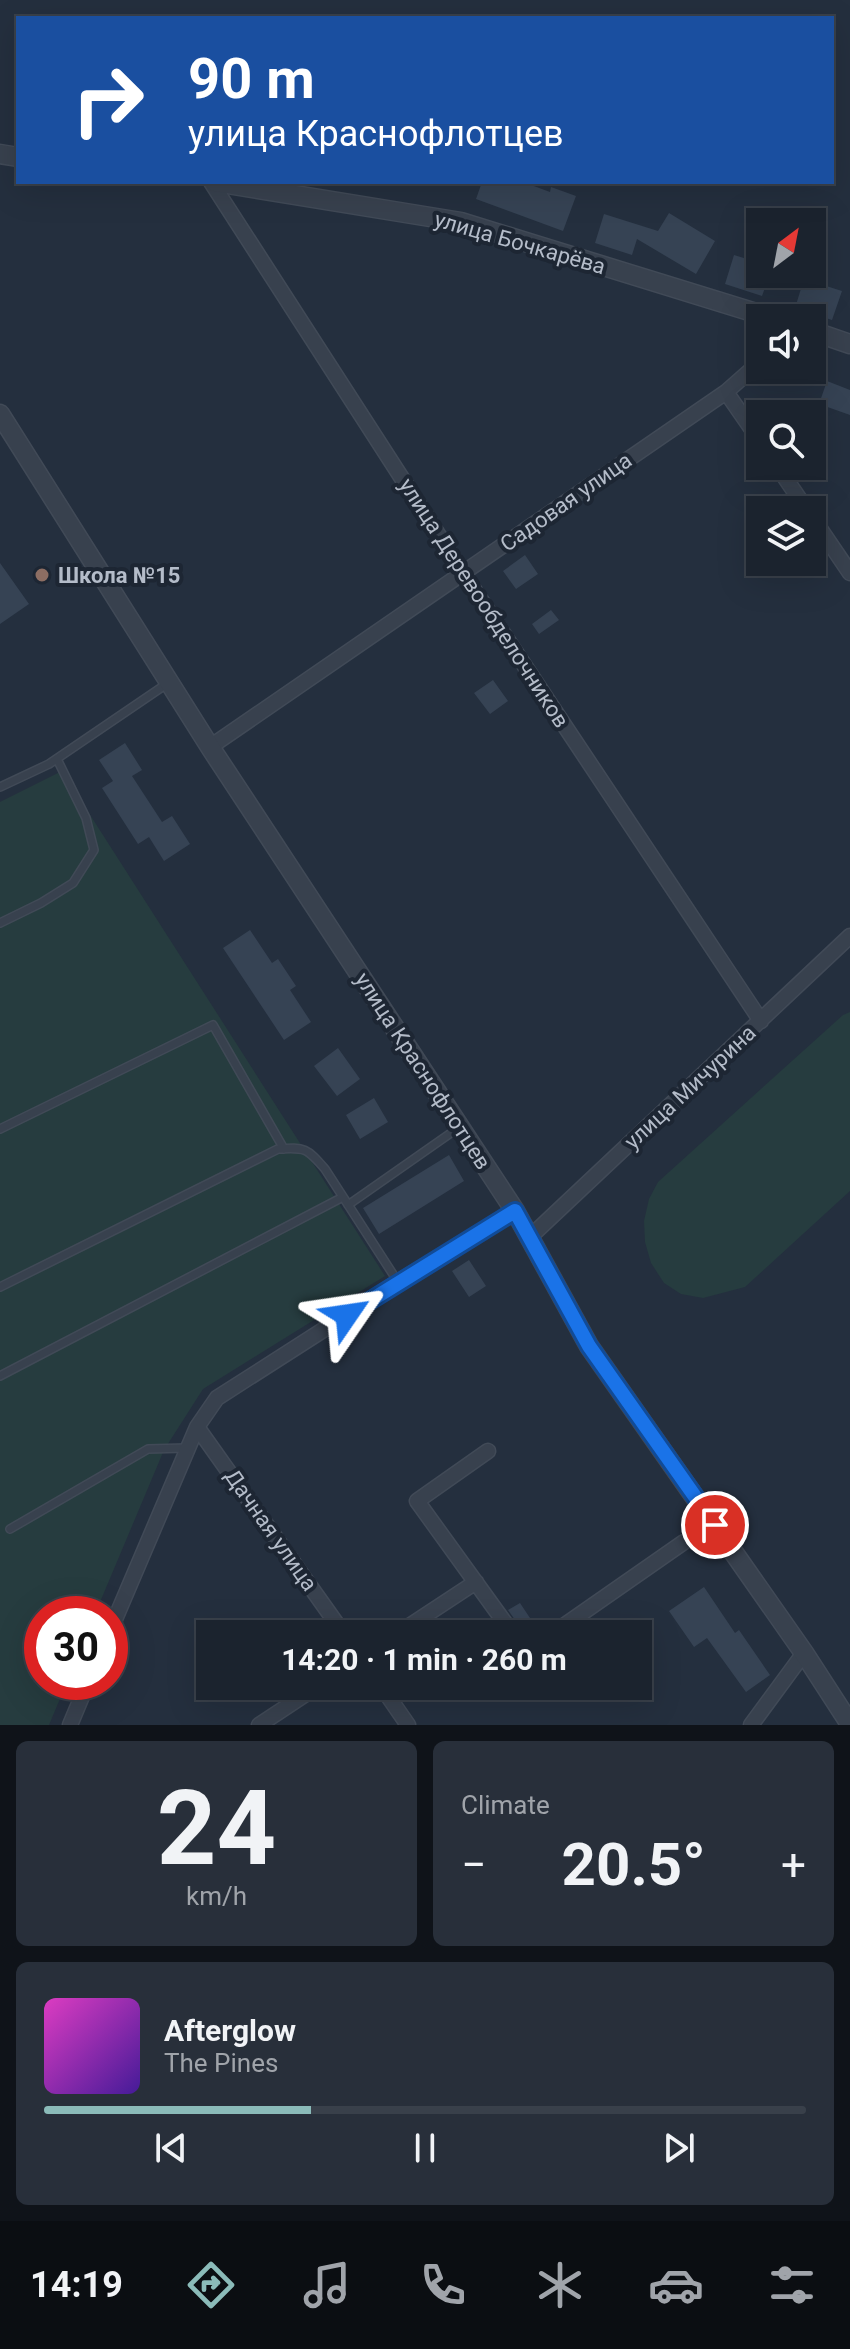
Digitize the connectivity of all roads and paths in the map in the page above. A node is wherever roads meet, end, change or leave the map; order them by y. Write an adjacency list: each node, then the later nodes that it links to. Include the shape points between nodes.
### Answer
1 (214, 184): 11 (street, улица Деревообделочников)
2 (225, 184): 3 (street, улица Бочкарёва, via 461,222)
3 (746, 310)
4 (826, 336): 5 (street)
5 (850, 344)
6 (746, 374): 7 (street, Садовая улица)
7 (726, 392): 9 (street); 11 (street, Садовая улица)
8 (0, 414): 13 (street, улица Краснофлотцев)
9 (746, 421)
10 (826, 538): 12 (street)
11 (463, 573): 14 (street, Садовая улица); 19 (street, улица Деревообделочников)
12 (850, 573)
13 (170, 681): 14 (street, улица Краснофлотцев); 15 (lane)
14 (210, 747): 20 (street, улица Краснофлотцев)
15 (57, 759): 16 (lane); 17 (lane, via 86,818 94,850 73,883)
16 (0, 787)
17 (0, 923)
18 (850, 936): 19 (street, улица Мичурина)
19 (761, 1021): 25 (street, улица Мичурина)
20 (460, 1127): 23 (lane); 24 (street, улица Краснофлотцев)
21 (0, 1129): 22 (lane, via 213,1025)
22 (284, 1149): 23 (lane, via 303,1147 311,1153); 27 (lane)
23 (346, 1201): 26 (lane); 28 (lane)
24 (515, 1211): 25 (street, улица Краснофлотцев); 26 (street)
25 (530, 1237): 40 (street, улица Краснофлотцев, via 589,1346)
26 (398, 1282): 29 (street, via 217,1398)
27 (0, 1287)
28 (0, 1376)
29 (197, 1427): 30 (street); 36 (street, Дачная улица)
30 (188, 1448): 32 (lane, via 148,1449); 35 (street)
31 (488, 1451): 34 (street, via 417,1501)
32 (10, 1529)
33 (684, 1542): 39 (street)
34 (476, 1582): 37 (street); 38 (street)
35 (125, 1596)
36 (334, 1620)
37 (418, 1620)
38 (503, 1620)
39 (572, 1620)
40 (804, 1653): 44 (street, улица Краснофлотцев); 48 (street)
41 (80, 1700): 45 (street)
42 (297, 1700): 46 (street)
43 (391, 1700): 47 (street)
44 (850, 1724)
45 (70, 1725)
46 (259, 1725)
47 (408, 1725)
48 (751, 1725)

